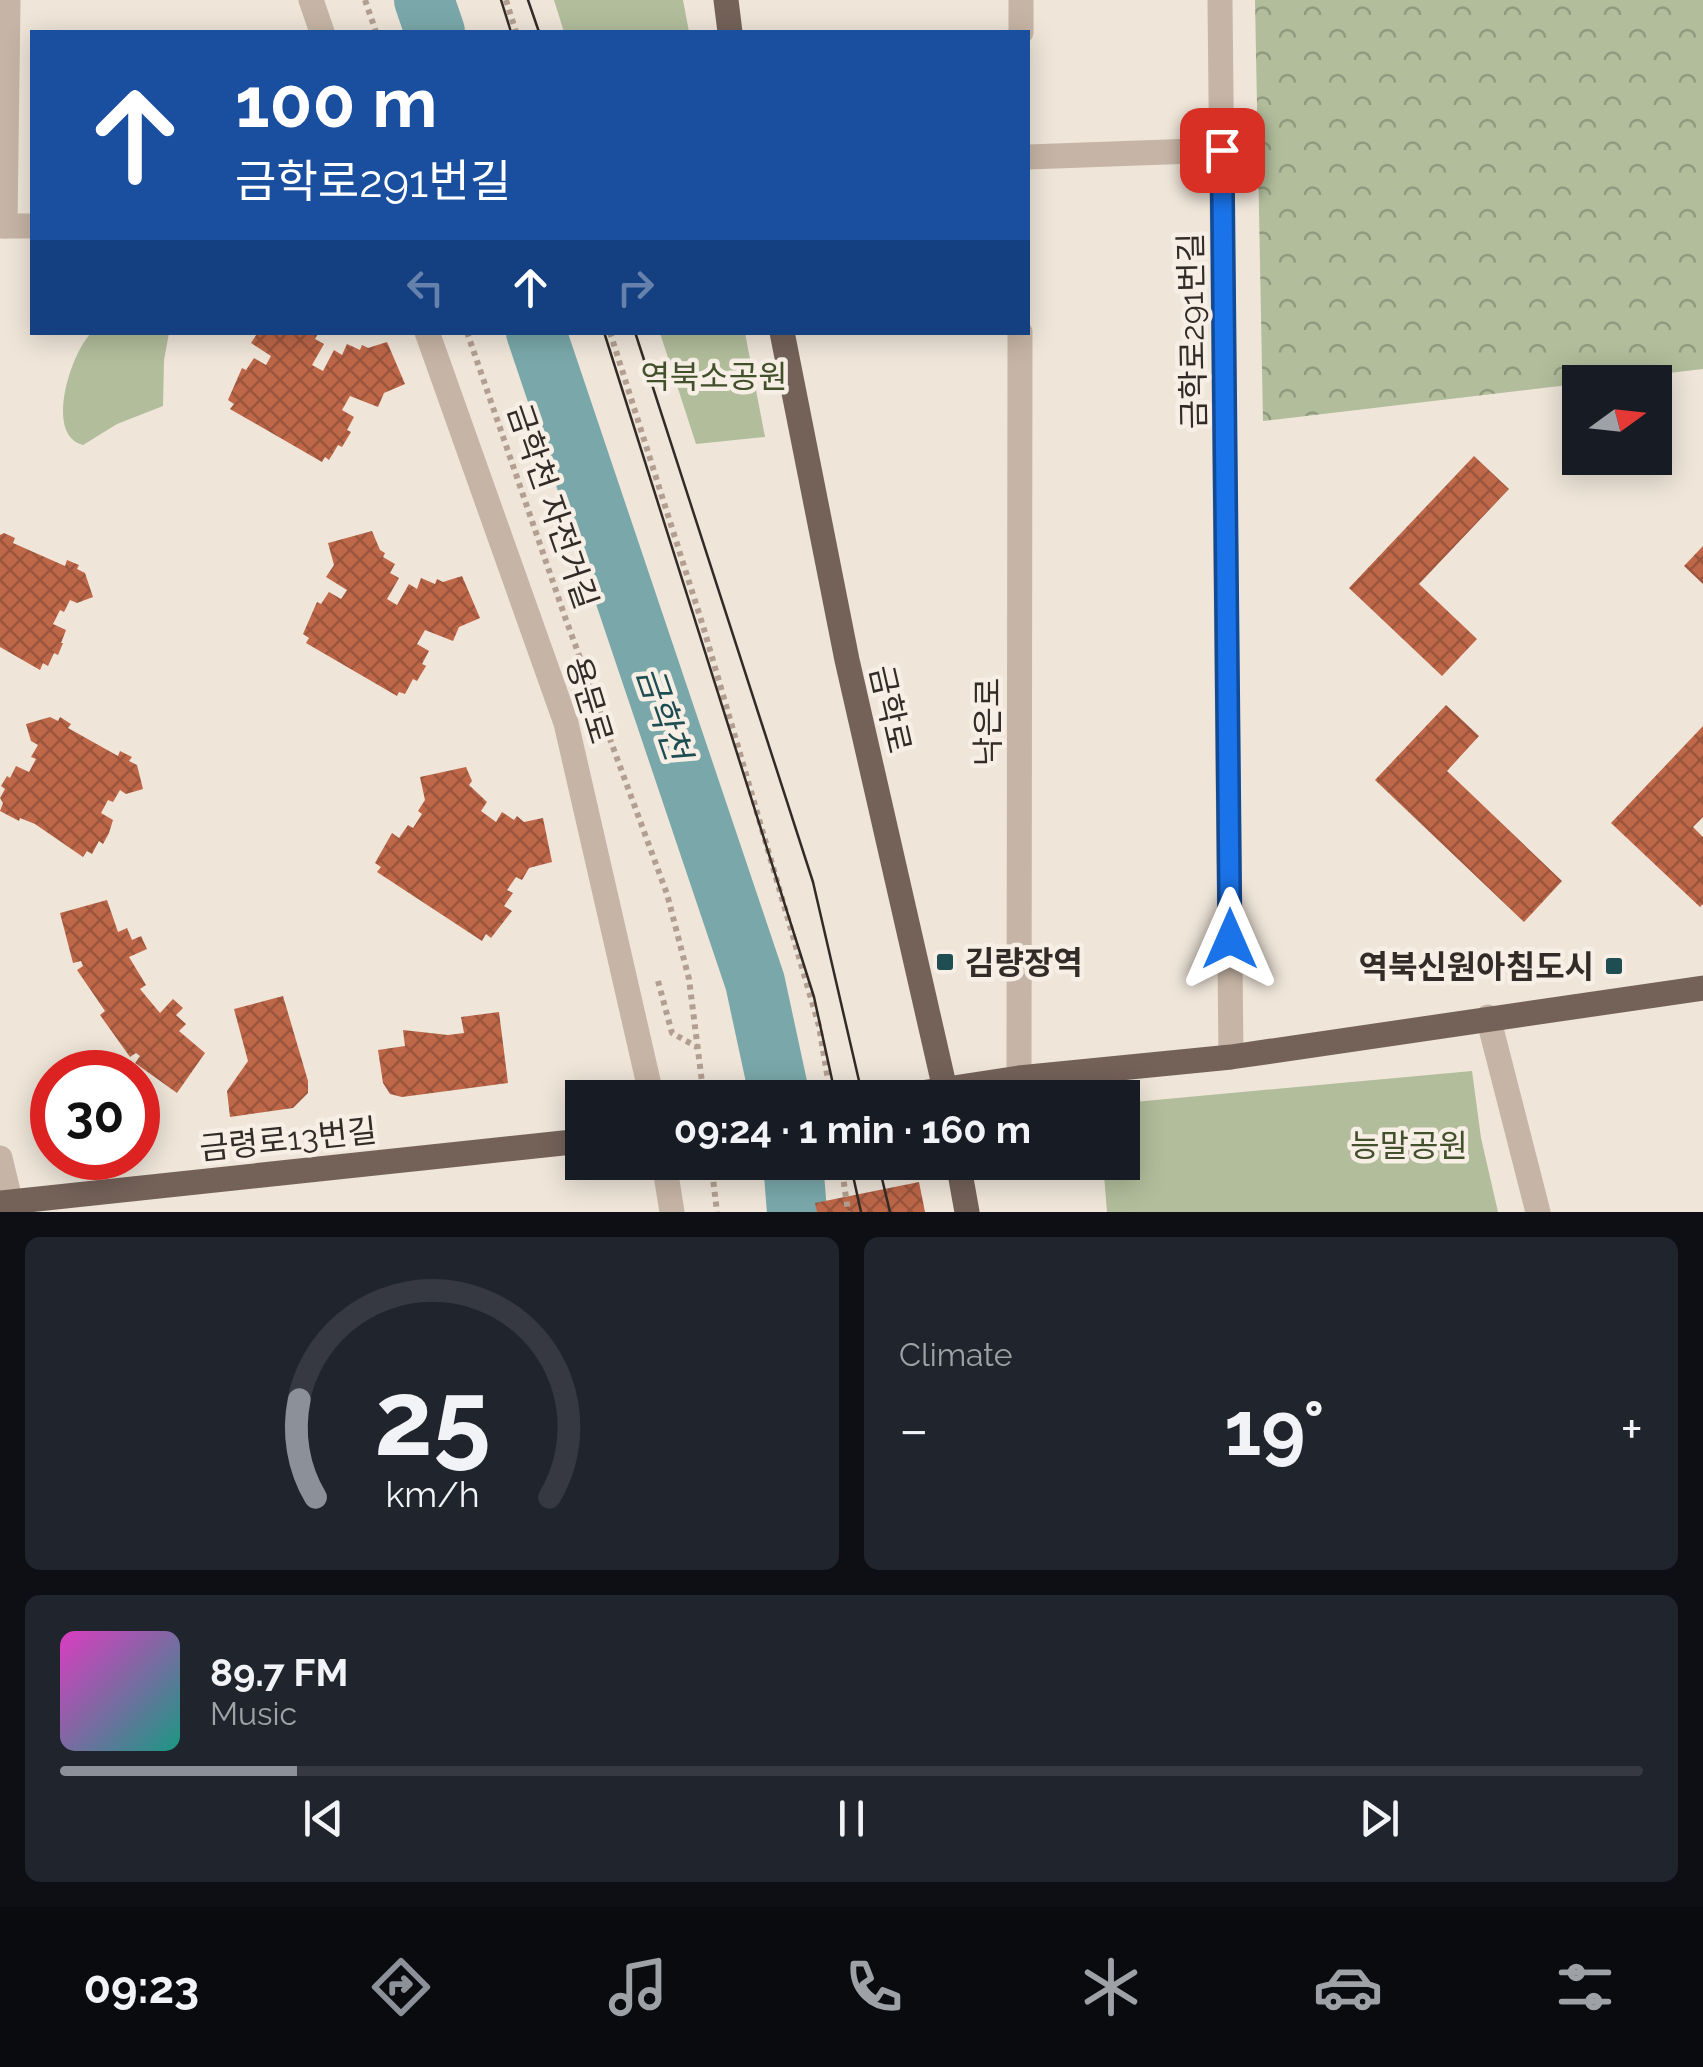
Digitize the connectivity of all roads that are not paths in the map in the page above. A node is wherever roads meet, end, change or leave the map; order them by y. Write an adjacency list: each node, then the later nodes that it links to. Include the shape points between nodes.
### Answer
1 (8, 0): 11 (street)
2 (311, 0): 6 (street)
3 (726, 0): 7 (main road)
4 (1021, 0): 8 (street)
5 (1220, 0): 9 (street, 금학로291번길)
6 (321, 30)
7 (730, 30)
8 (1021, 30)
9 (1222, 150): 10 (street); 18 (street, 금학로291번길)
10 (1030, 156)
11 (3, 226): 12 (street)
12 (30, 226)
13 (428, 335): 20 (street, 용문로, via 566,722)
14 (783, 335): 21 (main road, 금학로, via 846,660)
15 (1020, 335): 19 (street, 낙은로)
16 (1703, 988): 17 (main road)
17 (1488, 1017): 18 (main road); 30 (street)
18 (1232, 1057): 19 (main road)
19 (1018, 1078): 22 (main road)
20 (648, 1080)
21 (943, 1080)
22 (1008, 1080)
23 (565, 1143): 27 (main road, 금령로13번길)
24 (0, 1158): 27 (street)
25 (667, 1180): 28 (street)
26 (961, 1180): 29 (main road)
27 (8, 1205)
28 (672, 1212)
29 (967, 1212)
30 (1538, 1212)

